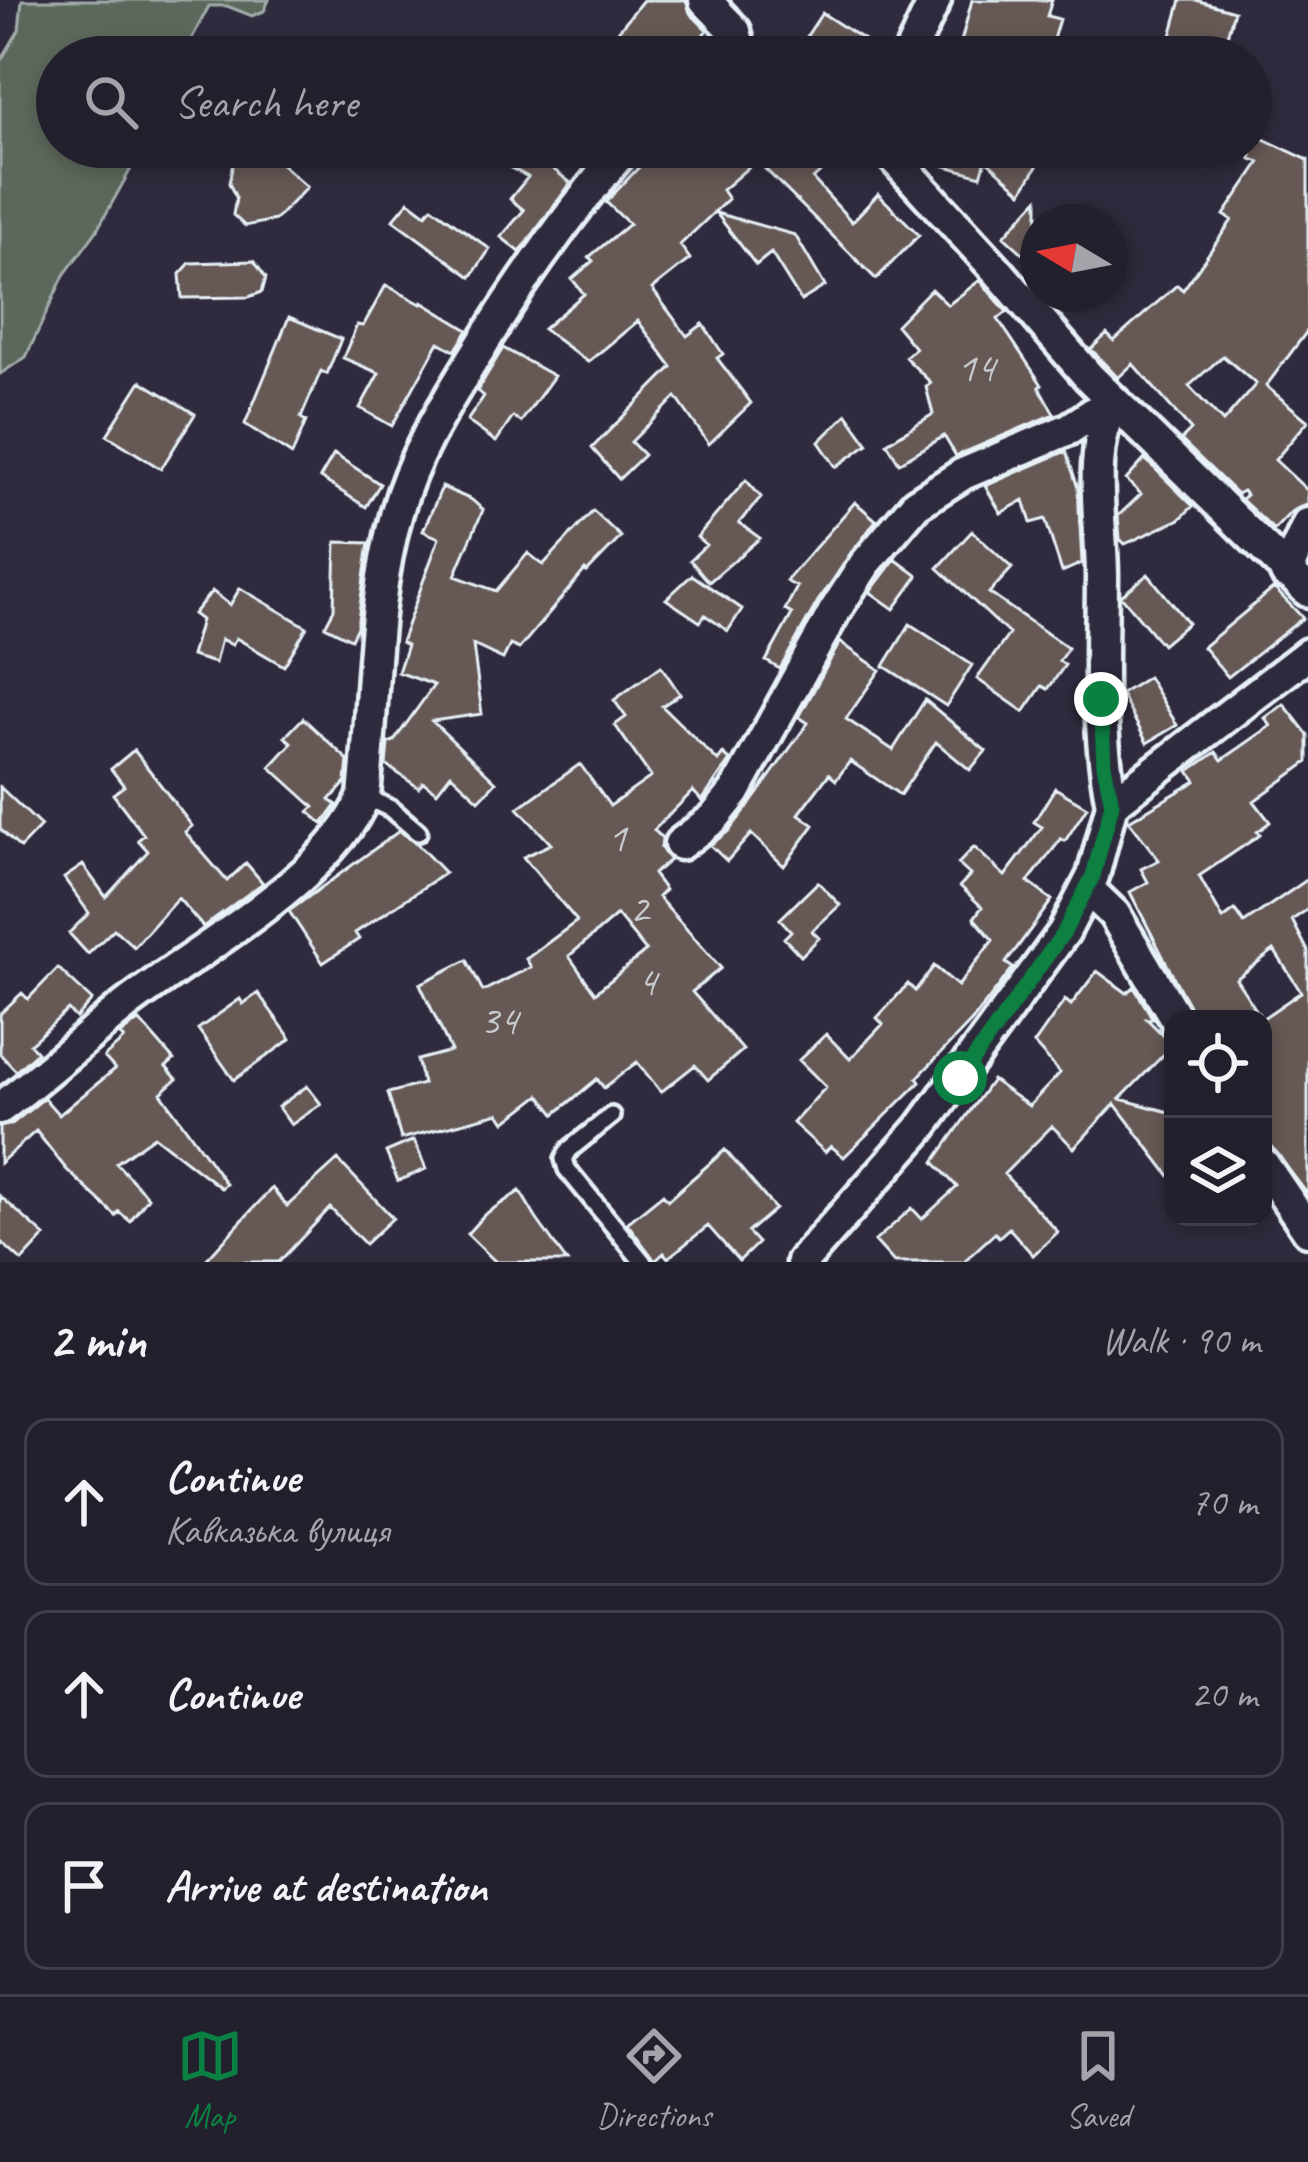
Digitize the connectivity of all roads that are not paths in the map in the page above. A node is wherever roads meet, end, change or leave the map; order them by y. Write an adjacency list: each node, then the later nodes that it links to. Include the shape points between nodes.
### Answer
1 (705, 0): 3 (street)
2 (935, 0): 4 (street)
3 (736, 36)
4 (918, 36)
5 (608, 168): 11 (street, via 492,328 405,487 382,589)
6 (903, 168): 7 (street)
7 (1112, 401): 9 (street); 12 (street, via 1095,476 1102,747); 14 (street, via 916,504 834,612 743,781)
8 (1308, 524): 9 (street)
9 (1297, 582)
10 (1308, 654): 12 (street)
11 (364, 796): 13 (lane); 17 (street, via 345,832 311,865)
12 (1112, 804): 15 (street)
13 (418, 832)
14 (680, 844)
15 (1088, 890): 16 (street, via 1114,914); 22 (street, via 945,1098)
16 (1171, 1010)
17 (0, 1108)
18 (611, 1116): 21 (lane, via 564,1159)
19 (1272, 1177): 20 (street)
20 (1308, 1231)
21 (643, 1262)
22 (802, 1262)

